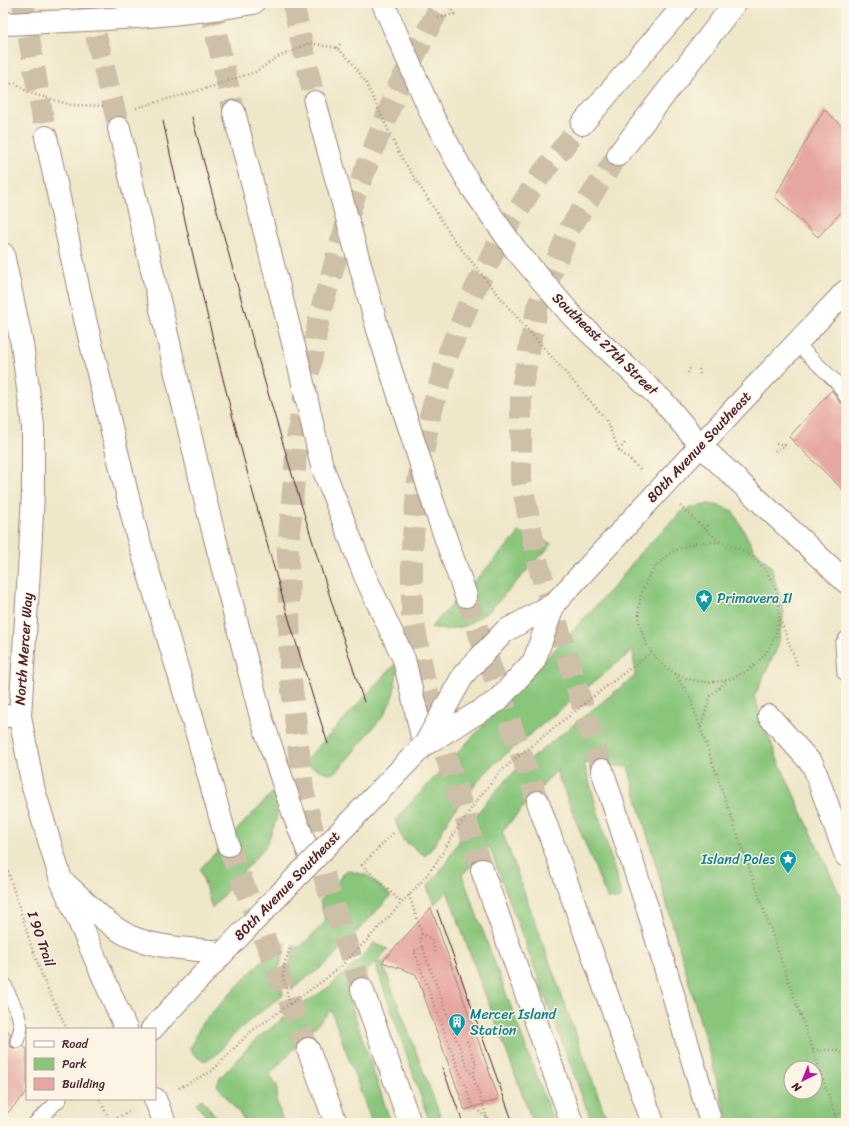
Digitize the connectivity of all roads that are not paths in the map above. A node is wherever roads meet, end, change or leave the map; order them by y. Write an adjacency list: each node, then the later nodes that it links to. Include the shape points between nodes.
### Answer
1 (253, 3): 5 (main road, via 125,18)
2 (383, 3): 16 (main road, Southeast 27th Street, via 432,115 470,185 514,249 573,317 663,401)
3 (686, 3): 8 (main road)
4 (735, 3): 11 (main road)
5 (3, 24)
6 (315, 102): 18 (main road, via 378,330)
7 (234, 112): 24 (main road, via 322,466 365,576 404,659)
8 (582, 124)
9 (119, 128): 30 (main road, via 207,507 261,717)
10 (46, 137): 28 (main road, via 85,319 136,531)
11 (618, 155)
12 (3, 254): 22 (main road, North Mercer Way, via 22,344 33,426 31,546)
13 (846, 291): 14 (main road, 80th Avenue Southeast)
14 (797, 344): 15 (lane, via 838,384); 16 (main road, 80th Avenue Southeast)
15 (846, 397)
16 (700, 445): 17 (main road, Southeast 27th Street); 19 (main road, 80th Avenue Southeast)
17 (846, 582)
18 (466, 596)
19 (554, 604): 24 (main road, 80th Avenue Southeast, bridge, via 505,631 464,674); 24 (main road, 80th Avenue Southeast, bridge, via 534,661 497,701)
20 (846, 638): 21 (lane, via 842,644)
21 (846, 674)
22 (12, 716): 32 (main road, North Mercer Way)
23 (769, 716): 27 (main road, via 813,765)
24 (424, 745): 30 (main road, 80th Avenue Southeast, bridge)
25 (602, 770): 48 (main road, via 649,913)
26 (538, 802): 47 (main road)
27 (842, 831): 29 (main road)
28 (228, 846)
29 (846, 856)
30 (312, 861): 33 (main road, 80th Avenue Southeast, bridge)
31 (482, 870): 46 (main road)
32 (61, 880): 33 (main road, via 103,919 129,936 155,944); 36 (main road, North Mercer Way)
33 (224, 952): 37 (main road, 80th Avenue Southeast)
34 (3, 981): 38 (lane, via 18,1014 21,1028)
35 (362, 989): 45 (main road)
36 (126, 1028)
37 (153, 1028)
38 (17, 1040)
39 (308, 1049): 44 (main road)
40 (59, 1100): 42 (lane)
41 (155, 1100): 43 (main road)
42 (35, 1123)
43 (165, 1123)
44 (336, 1123)
45 (410, 1123)
46 (572, 1123)
47 (653, 1123)
48 (711, 1123)

